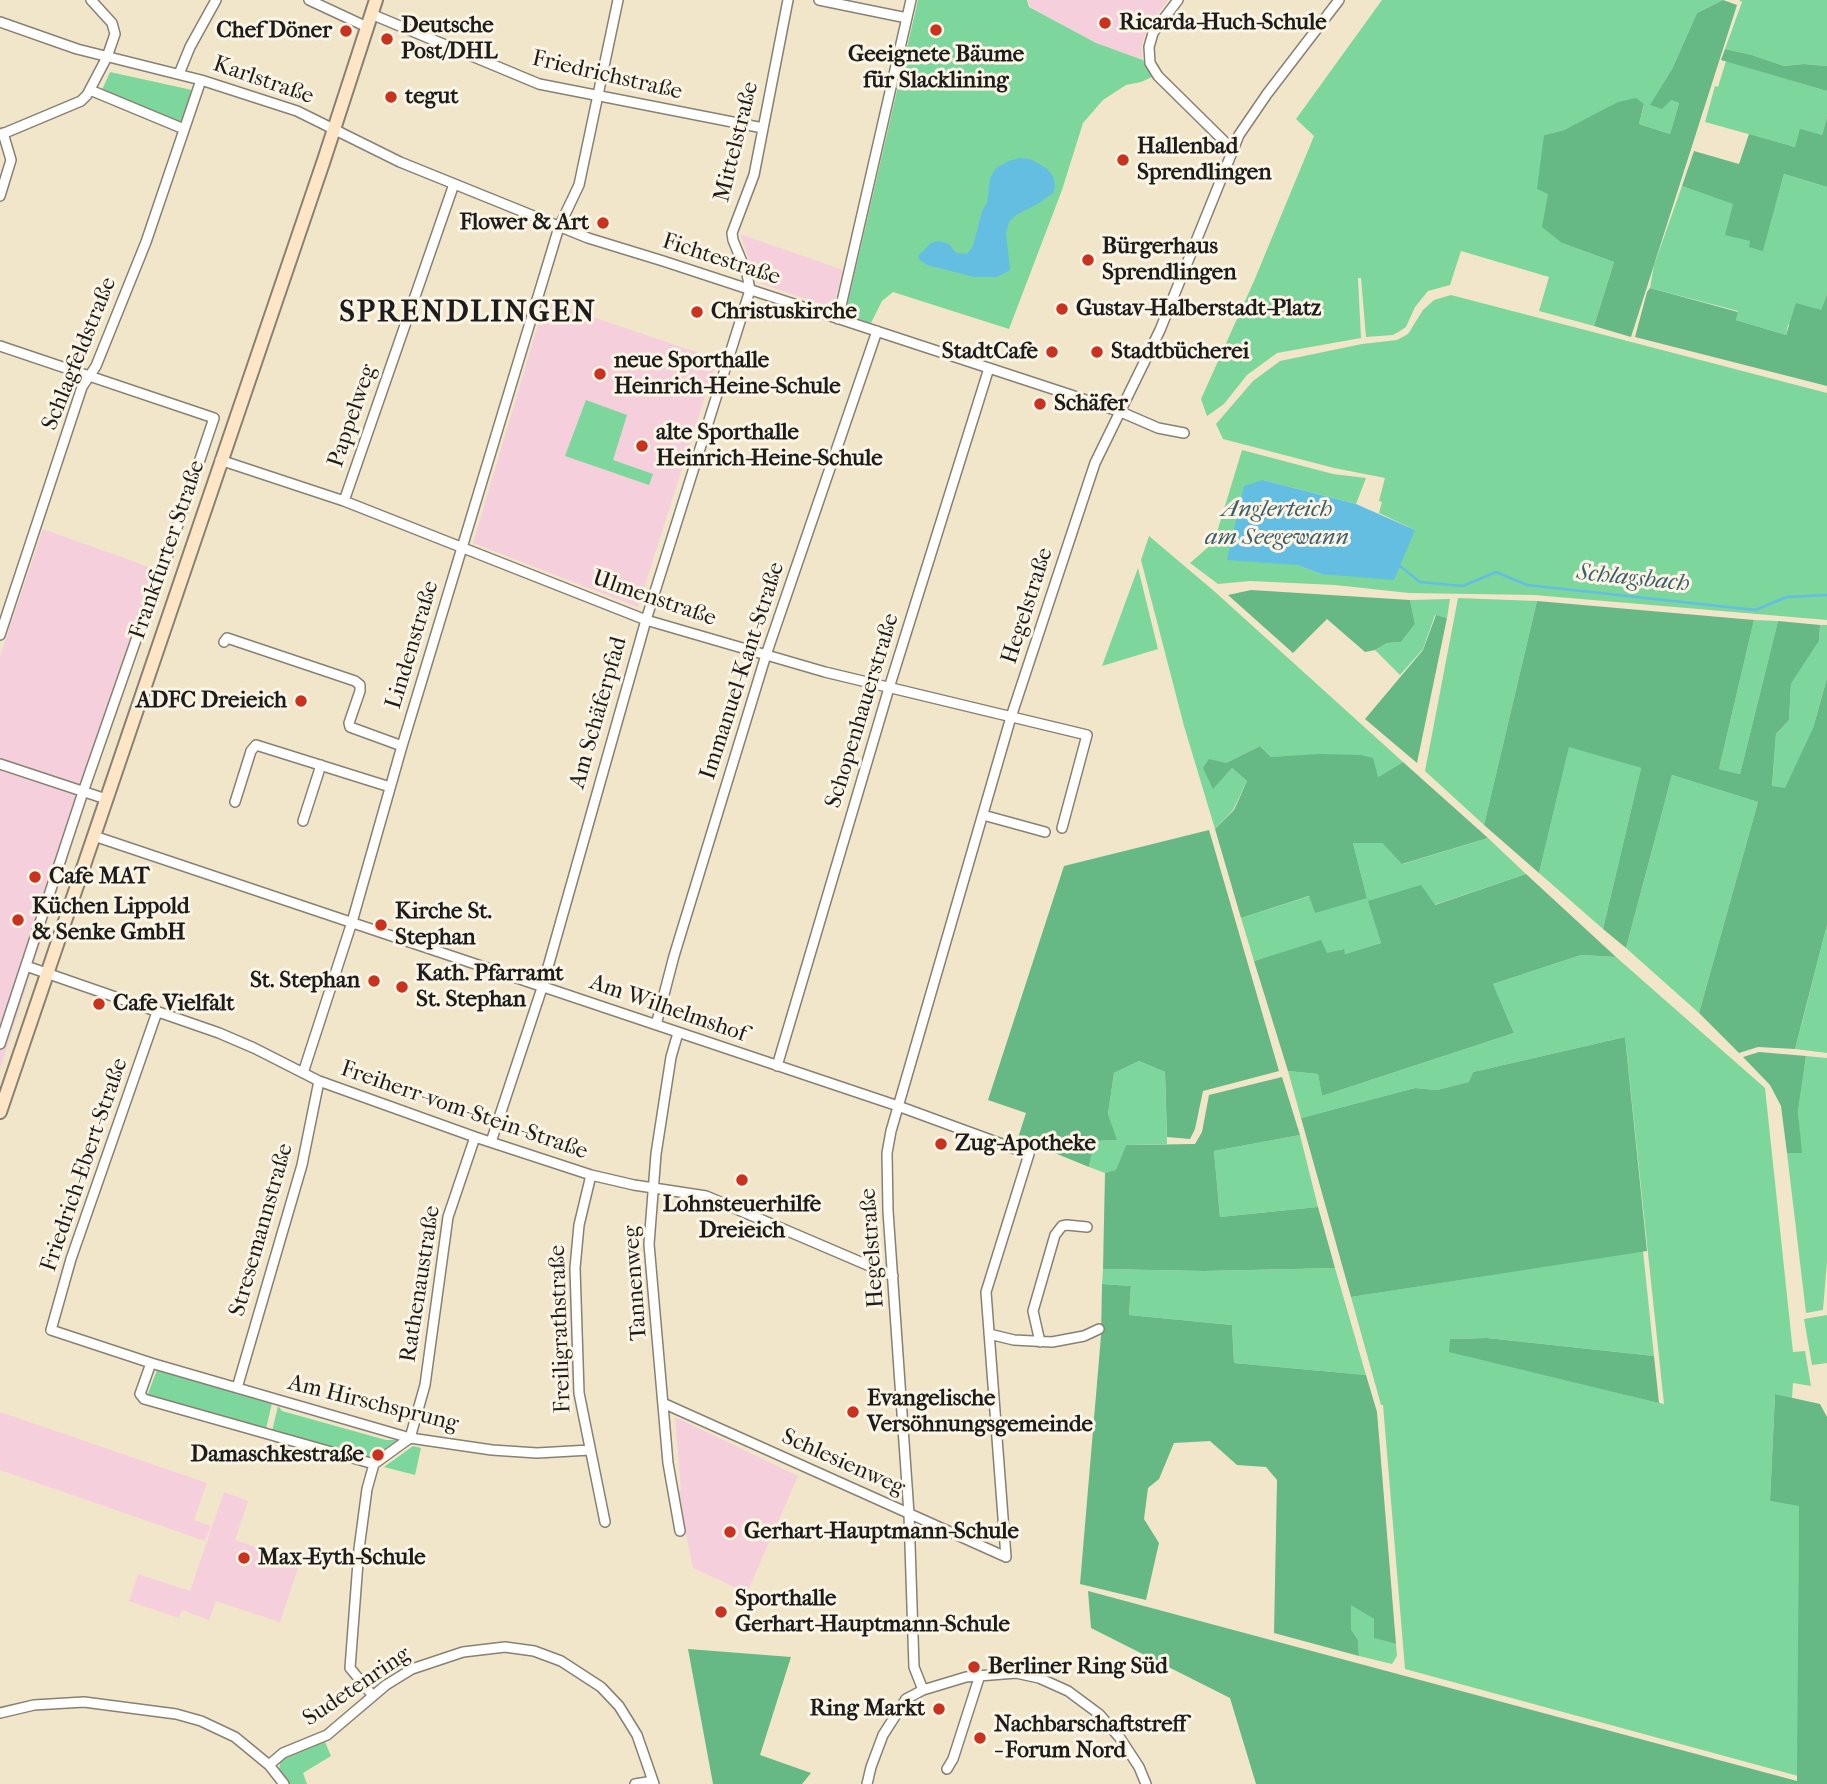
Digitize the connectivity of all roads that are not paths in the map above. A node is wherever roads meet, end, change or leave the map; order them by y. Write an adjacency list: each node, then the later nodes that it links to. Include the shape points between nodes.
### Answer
1 (91, 0): 15 (street, via 115,28)
2 (216, 0): 16 (street)
3 (309, 0): 14 (street)
4 (376, 0): 11 (street, Frankfurter Straße)
5 (618, 0): 19 (street, Lindenstraße)
6 (788, 0): 20 (street, Mittelstraße)
7 (818, 0): 12 (street)
8 (911, 0): 12 (street)
9 (1178, 0): 24 (street, via 1153,33 1150,63)
10 (1339, 0): 24 (street, Hegelstraße, via 1247,120)
11 (371, 14): 14 (street, Frankfurter Straße); 19 (street, Friedrichstraße, via 530,81)
12 (907, 18): 29 (street)
13 (0, 22): 15 (street)
14 (367, 27): 22 (street, Frankfurter Straße)
15 (107, 57): 16 (street, Karlstraße); 18 (street)
16 (179, 74): 17 (street, Karlstraße)
17 (201, 80): 21 (street, Schlagfeldstraße); 22 (street, Karlstraße, via 297,111)
18 (90, 90): 21 (street); 23 (street, via 81,100)
19 (598, 97): 20 (street, Friedrichstraße); 27 (street, Lindenstraße, via 579,185)
20 (763, 128): 28 (street, Mittelstraße, via 753,179 732,233)
21 (184, 129): 33 (street, Schlagfeldstraße, via 142,252)
22 (334, 129): 25 (street, Fichtestraße); 36 (street, Frankfurter Straße)
23 (2, 134): 26 (street, via 11,160)
24 (1232, 149): 34 (street, Hegelstraße, via 1160,330)
25 (454, 184): 27 (street, Fichtestraße); 37 (street, Pappelweg)
26 (0, 196)
27 (559, 227): 28 (street, Fichtestraße); 38 (street, Lindenstraße)
28 (750, 290): 29 (street, Fichtestraße); 39 (street, Am Schäferpfad)
29 (838, 319): 30 (street, Fichtestraße)
30 (877, 331): 32 (street, Fichtestraße); 42 (street, Immanuel-Kant-Straße)
31 (0, 345): 33 (street)
32 (989, 368): 34 (street, Fichtestraße); 43 (street, Schopenhauerstraße)
33 (89, 375): 40 (street, Schlagfeldstraße); 49 (street, Frankfurter Straße, via 214,418)
34 (1121, 412): 35 (street, Fichtestraße); 44 (street, Hegelstraße, via 1095,463)
35 (1184, 433)
36 (220, 460): 37 (street, Ulmenstraße); 50 (street, Frankfurter Straße)
37 (344, 501): 38 (street, Ulmenstraße)
38 (462, 548): 39 (street, Ulmenstraße); 45 (street, Lindenstraße)
39 (646, 620): 42 (street, Ulmenstraße); 60 (street, Am Schäferpfad)
40 (0, 635)
41 (224, 642): 45 (street, via 226,638 355,681 360,691 350,727)
42 (766, 655): 43 (street, Ulmenstraße); 62 (street, Immanuel-Kant-Straße)
43 (889, 688): 44 (street, Ulmenstraße); 65 (street, Schopenhauerstraße)
44 (1011, 718): 52 (street, Hegelstraße); 54 (street, Ulmenstraße, via 1087,735)
45 (402, 746): 48 (street, Lindenstraße)
46 (0, 764): 49 (street)
47 (321, 765): 48 (street); 51 (street, via 256,745); 53 (street)
48 (390, 788): 57 (street, Lindenstraße)
49 (83, 792): 50 (street); 58 (street, Frankfurter Straße)
50 (106, 799): 56 (street, Frankfurter Straße)
51 (235, 802)
52 (983, 815): 55 (street); 68 (street, Hegelstraße)
53 (303, 821)
54 (1062, 828)
55 (1045, 832)
56 (94, 836): 57 (street, Am Wilhelmshof); 59 (street, Frankfurter Straße)
57 (352, 922): 60 (street, Am Wilhelmshof); 66 (street, Lindenstraße)
58 (26, 966): 59 (street, Freiherr-vom-Stein-Straße); 64 (street, Frankfurter Straße)
59 (46, 974): 61 (street, Freiherr-vom-Stein-Straße); 69 (street, Frankfurter Straße)
60 (542, 988): 62 (street, Am Wilhelmshof); 71 (street, Am Schäferpfad)
61 (157, 1012): 66 (street, Freiherr-vom-Stein-Straße, via 237,1041); 77 (street, Friedrich-Ebert-Straße)
62 (656, 1026): 63 (street, Am Wilhelmshof)
63 (678, 1033): 65 (street, Am Wilhelmshof); 73 (street, Tannenweg)
64 (0, 1044)
65 (777, 1066): 68 (street, Am Wilhelmshof)
66 (303, 1073): 67 (street, Freiherr-vom-Stein-Straße)
67 (320, 1081): 70 (street, Freiherr-vom-Stein-Straße); 81 (street, Stresemannstraße, via 302,1165)
68 (898, 1106): 75 (street, Hegelstraße, via 887,1153); 78 (street, Am Wilhelmshof, via 1029,1154 987,1286)
69 (0, 1112)
70 (475, 1137): 71 (street, Freiherr-vom-Stein-Straße); 83 (street, Rathenaustraße, via 448,1217 425,1385)
71 (491, 1142): 72 (street, Freiherr-vom-Stein-Straße)
72 (591, 1175): 73 (street, Freiherr-vom-Stein-Straße); 84 (street, Freiligrathstraße, via 575,1268 579,1393)
73 (653, 1188): 75 (street, Freiherr-vom-Stein-Straße, via 706,1196); 82 (street, Tannenweg, via 649,1244)
74 (1087, 1227): 79 (street, via 1062,1226 1055,1235 1033,1311)
75 (893, 1276): 86 (street, Hegelstraße)
76 (1099, 1329): 79 (street)
77 (51, 1330): 80 (street, Am Hirschsprung)
78 (989, 1334): 79 (street); 86 (street, Schlesienweg, via 1006,1558)
79 (1040, 1342)
80 (151, 1363): 81 (street, Am Hirschsprung); 85 (street, via 140,1394 144,1399)
81 (237, 1388): 83 (street, Am Hirschsprung)
82 (665, 1404): 86 (street, Schlesienweg); 88 (street, Tannenweg, via 668,1463)
83 (410, 1438): 84 (street, Am Hirschsprung, via 492,1450); 85 (street)
84 (590, 1450): 87 (street, Freiligrathstraße)
85 (374, 1464): 91 (street, via 359,1549 350,1668)
86 (909, 1514): 90 (street, Hegelstraße, via 914,1668)
87 (605, 1522)
88 (680, 1531)
89 (980, 1675): 90 (street); 94 (street); 99 (street, via 1027,1675 1068,1691 1110,1726)
90 (923, 1690): 98 (street, via 906,1699 892,1718)
91 (373, 1696): 93 (street, Sudetenring, via 327,1735 283,1753); 95 (street, Sudetenring, via 412,1669 463,1651 505,1647 542,1654 584,1674 615,1700 637,1735)
92 (0, 1713): 93 (street, via 34,1705 84,1702 176,1714 227,1732)
93 (269, 1765): 96 (street)
94 (947, 1769)
95 (654, 1782): 97 (street)
96 (284, 1784)
97 (635, 1784)
98 (867, 1784)
99 (1146, 1784)

